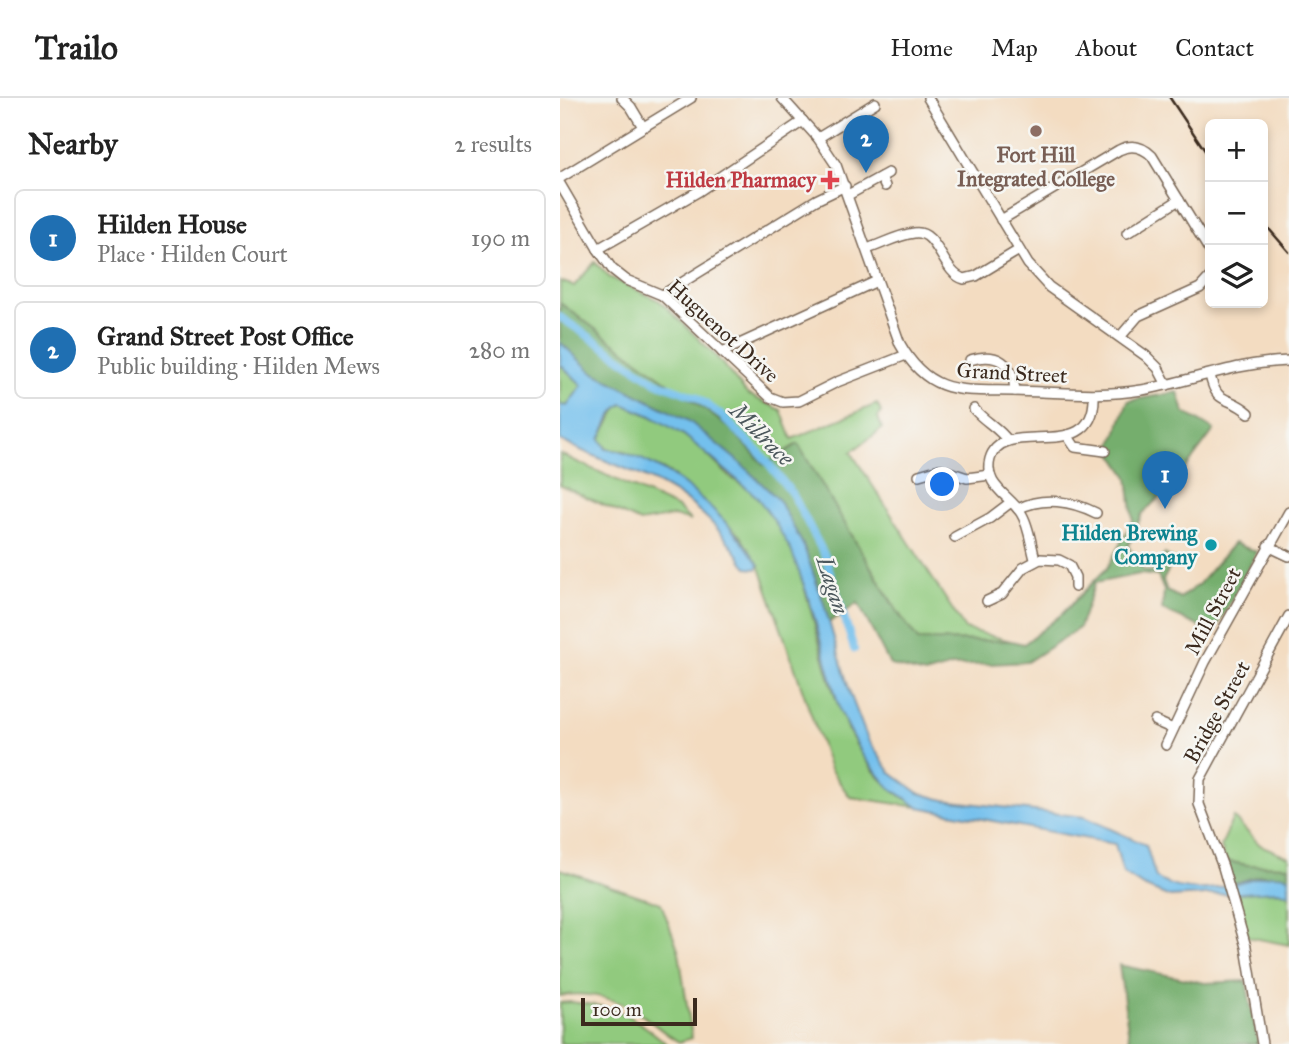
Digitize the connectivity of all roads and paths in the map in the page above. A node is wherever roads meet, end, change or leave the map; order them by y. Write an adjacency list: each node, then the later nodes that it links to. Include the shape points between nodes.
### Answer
1 (622, 98): 7 (street)
2 (691, 98): 7 (street)
3 (782, 98): 6 (street, Grand Street)
4 (928, 98): 14 (street)
5 (875, 103): 8 (street)
6 (803, 121): 8 (street, Grand Street); 17 (street, via 699,191)
7 (643, 127): 9 (street)
8 (818, 138): 12 (street, Grand Street)
9 (560, 178)
10 (560, 184): 17 (street, Huguenot Drive)
11 (885, 186): 12 (street, via 884,175)
12 (847, 191): 18 (street, Grand Street); 22 (street, via 816,200)
13 (1179, 201): 14 (street, via 1152,156 1126,147); 15 (street); 16 (street)
14 (1001, 220): 19 (street)
15 (1127, 233)
16 (1206, 245)
17 (597, 249): 22 (street, Huguenot Drive, via 618,275)
18 (867, 249): 19 (street, via 923,233 953,274 964,279); 20 (street, Grand Street)
19 (1018, 250): 23 (street, via 1043,282)
20 (877, 281): 24 (street); 25 (street, Grand Street)
21 (1205, 282): 23 (street, via 1138,316)
22 (662, 295): 24 (street, Huguenot Drive)
23 (1120, 337): 29 (street, via 1153,361)
24 (722, 352): 25 (street, Huguenot Drive, via 770,397 791,402)
25 (906, 355): 30 (street, Grand Street, via 921,373 947,387)
26 (970, 360): 30 (street, via 998,359 1009,369)
27 (1289, 361): 28 (street, Grand Street)
28 (1210, 375): 29 (street, Grand Street); 33 (street, via 1219,397)
29 (1167, 385): 31 (street, Grand Street)
30 (1015, 391): 31 (street, Grand Street)
31 (1094, 394): 34 (street, via 1091,419)
32 (974, 409): 35 (street)
33 (1249, 413)
34 (1067, 435): 35 (street); 36 (street, via 1075,447)
35 (1008, 441): 38 (street, via 992,453)
36 (1105, 452)
37 (919, 475): 38 (street, via 940,469 967,478)
38 (990, 475): 39 (street)
39 (1015, 506): 41 (street, via 1053,501); 42 (street); 45 (street, via 1024,518)
40 (1289, 512): 43 (street, Mill Street)
41 (1096, 513)
42 (955, 537)
43 (1269, 545): 44 (street); 50 (street, Mill Street)
44 (1289, 556)
45 (1035, 559): 46 (street, via 1065,562 1073,571); 47 (street, via 1002,594)
46 (1074, 587)
47 (987, 601)
48 (1289, 616): 52 (street, Bridge Street, via 1200,779 1199,804 1242,930)
49 (1155, 721): 50 (street)
50 (1173, 729): 51 (street, Mill Street)
51 (1166, 745)
52 (1262, 1044)

